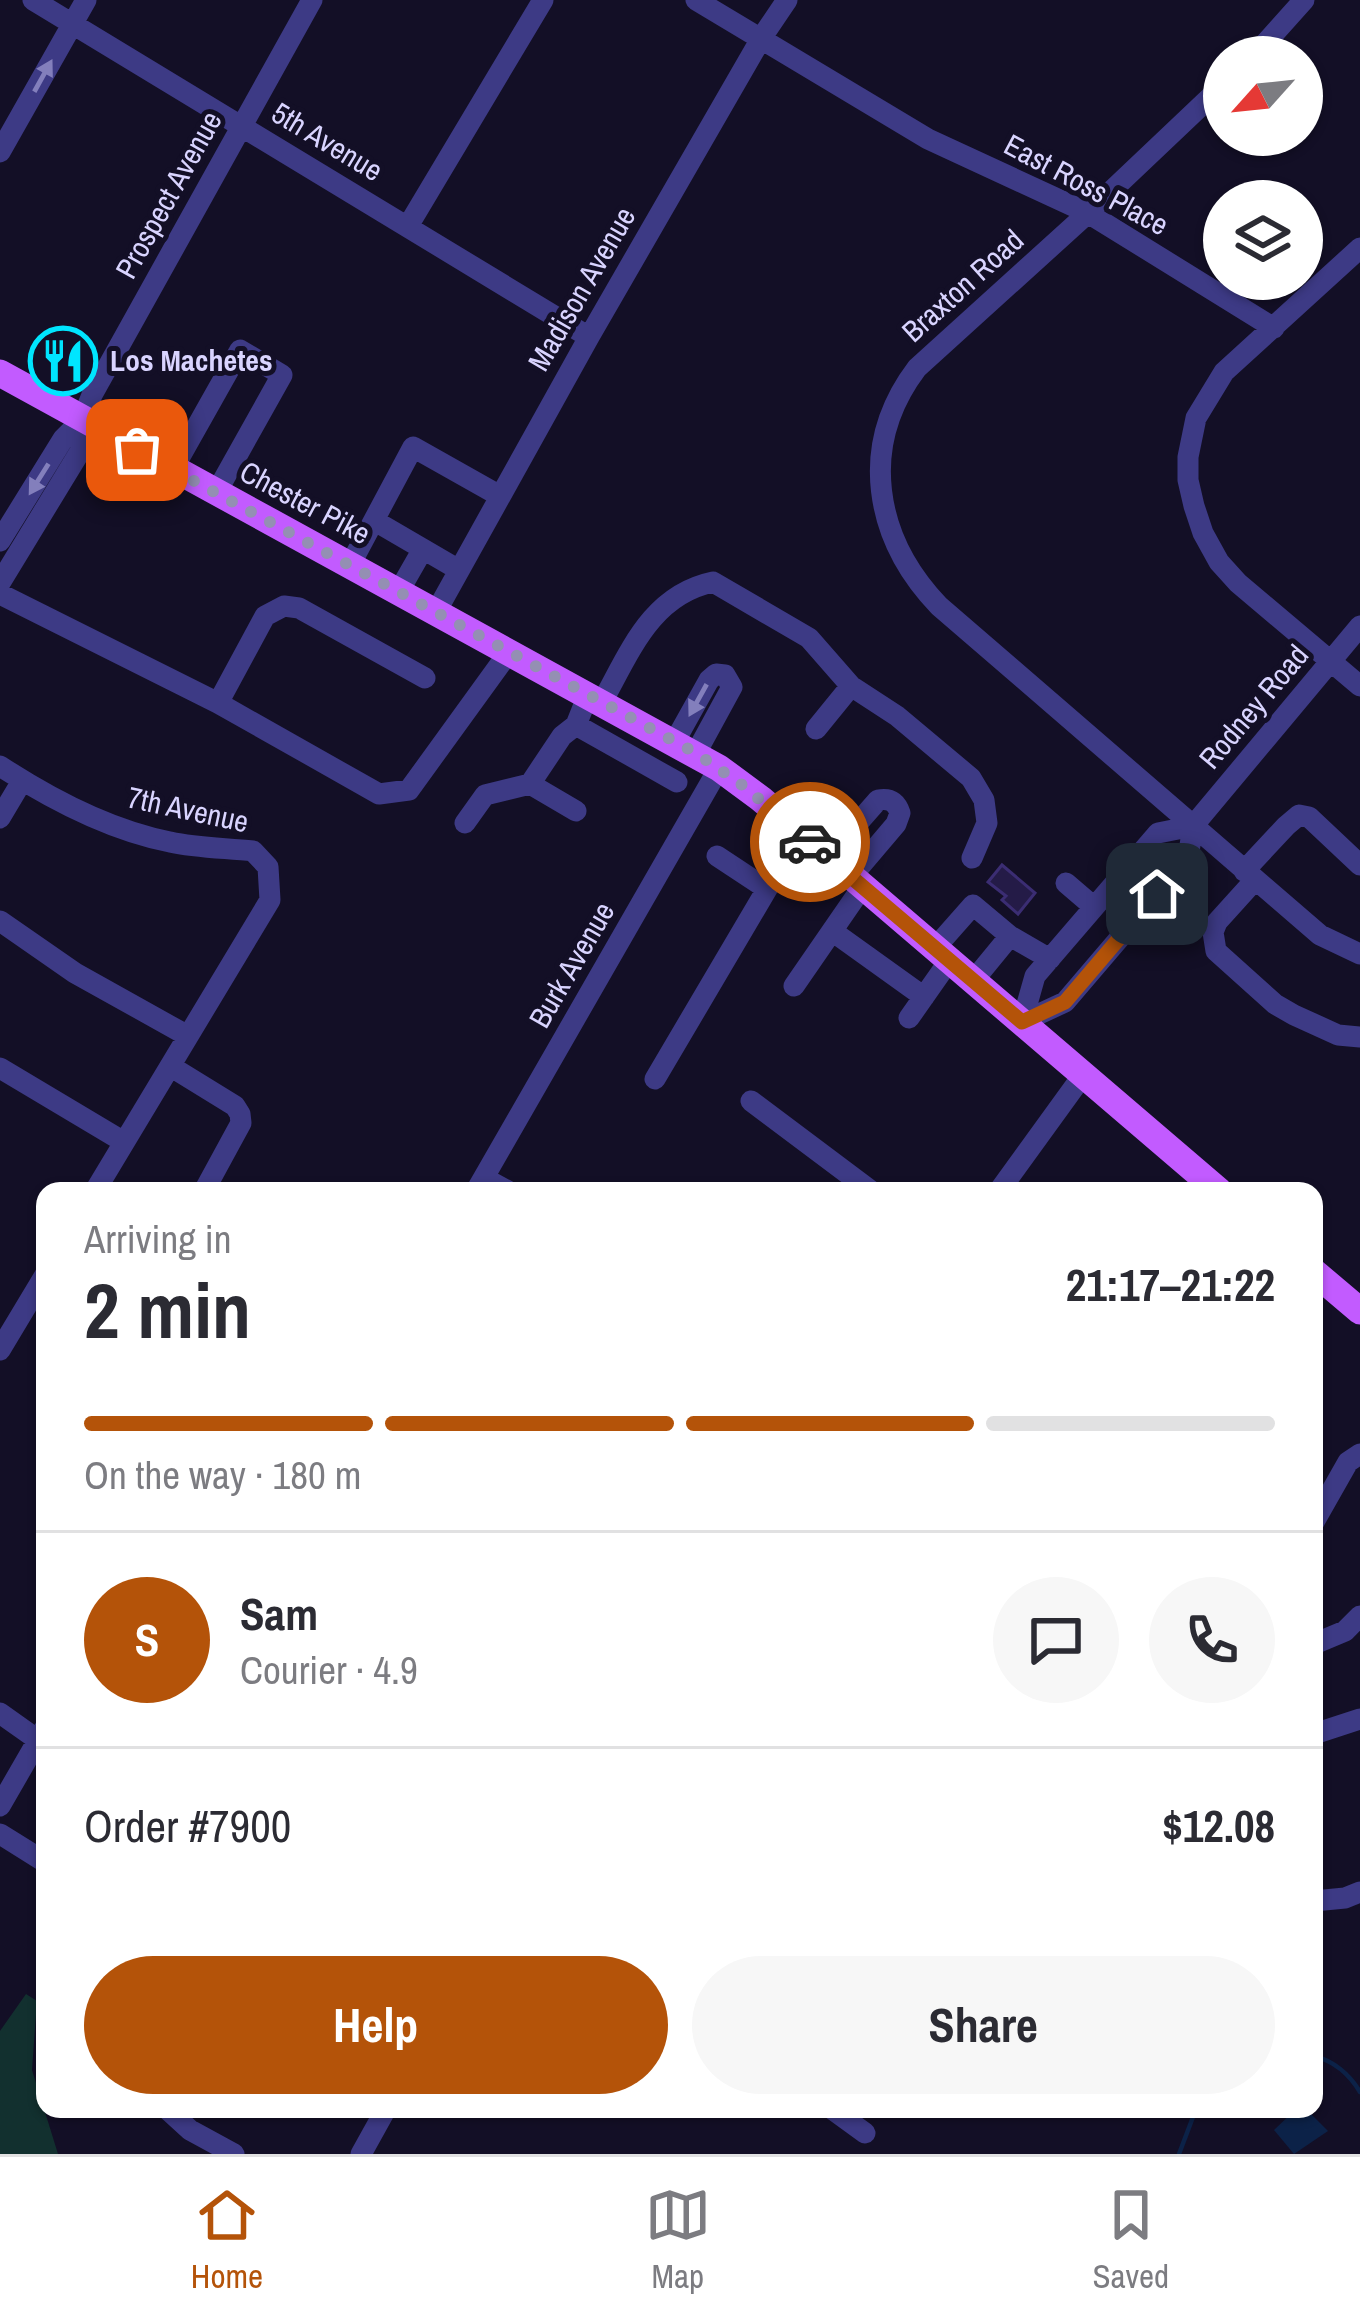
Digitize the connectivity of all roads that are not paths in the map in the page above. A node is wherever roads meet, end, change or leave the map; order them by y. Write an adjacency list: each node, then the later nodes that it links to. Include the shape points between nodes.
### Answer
1 (33, 0): 8 (street, 5th Avenue)
2 (86, 0): 8 (street)
3 (312, 0): 12 (street, Prospect Avenue)
4 (544, 0): 15 (street)
5 (696, 0): 10 (street, East Ross Place)
6 (787, 0): 10 (street, Madison Avenue)
7 (1304, 0): 9 (street)
8 (72, 24): 12 (street, 5th Avenue); 13 (street, one-way to 8)
9 (1272, 36)
10 (762, 37): 14 (street, East Ross Place, via 928,139); 18 (street, Madison Avenue)
11 (1203, 104): 14 (street, Braxton Road)
12 (242, 126): 15 (street, 5th Avenue); 20 (street, Prospect Avenue)
13 (0, 152)
14 (1088, 213): 17 (street, East Ross Place); 54 (street, Braxton Road, via 903,386 880,458 884,504 897,548 939,606)
15 (408, 226): 18 (street, 5th Avenue)
16 (1360, 248): 17 (street)
17 (1274, 328): 35 (street, via 1224,371 1204,401 1190,437 1189,479 1220,562)
18 (589, 337): 23 (street, Madison Avenue)
19 (0, 373): 20 (main road, Chester Pike)
20 (82, 420): 21 (main road, Chester Pike); 25 (street, Prospect Avenue, one-way to 25); 29 (street, Prospect Avenue, via 81,450)
21 (173, 469): 22 (main road, Chester Pike); 22 (street, via 240,350 282,375)
22 (216, 493): 27 (main road, Chester Pike)
23 (500, 496): 24 (street, via 413,447); 28 (street, Madison Avenue)
24 (375, 521): 26 (street); 27 (street)
25 (0, 541)
26 (423, 549): 28 (street); 30 (street)
27 (350, 565): 30 (main road, Chester Pike)
28 (459, 570): 32 (street, Madison Avenue)
29 (0, 583)
30 (399, 591): 32 (main road, Chester Pike)
31 (0, 594): 40 (street)
32 (436, 612): 34 (main road, Chester Pike)
33 (1360, 626): 35 (street, Rodney Road)
34 (509, 652): 39 (main road, Chester Pike); 40 (street, via 400,793 379,794)
35 (1332, 662): 38 (street); 54 (street, Rodney Road)
36 (424, 678): 40 (street, via 284,606 265,616)
37 (851, 686): 39 (street, via 808,638 713,582 650,617); 43 (street); 58 (street, via 971,778 987,824)
38 (1360, 686)
39 (590, 696): 41 (main road, Chester Pike); 42 (street)
40 (218, 703)
41 (633, 718): 44 (street); 45 (main road, Chester Pike)
42 (575, 725): 44 (street); 50 (street)
43 (816, 729)
44 (618, 748): 47 (street)
45 (690, 751): 47 (street); 55 (main road, Chester Pike); 86 (street, Burk Avenue)
46 (0, 766): 48 (street, 7th Avenue)
47 (655, 769): 49 (street)
48 (22, 781): 52 (street); 76 (street, 7th Avenue, via 119,829 254,851 268,867 270,901)
49 (677, 782)
50 (530, 784): 51 (street); 53 (street, via 485,795)
51 (576, 811)
52 (0, 818)
53 (465, 823)
54 (1192, 826): 60 (street, Braxton Road); 64 (street, Rodney Road, via 1158,833); 75 (street, Rodney Road, via 1188,858 1065,1002)
55 (800, 833): 57 (main road, Chester Pike); 63 (street)
56 (717, 856): 63 (street)
57 (828, 857): 61 (main road, Chester Pike); 61 (street, via 873,804 894,802 896,824)
58 (972, 858)
59 (1360, 865): 60 (street, via 1299,815)
60 (1250, 875): 69 (street, Braxton Road, via 1320,935); 77 (street, via 1216,922 1216,951 1275,1004 1338,1035)
61 (857, 882): 66 (street); 68 (main road, Chester Pike)
62 (1066, 883): 64 (street)
63 (767, 889): 81 (street)
64 (1094, 907): 70 (street, Rodney Road)
65 (0, 921): 76 (street)
66 (832, 931): 72 (street); 73 (street)
67 (1010, 936): 68 (street, via 973,905); 70 (street); 71 (street)
68 (942, 954): 71 (main road, Chester Pike); 73 (street)
69 (1360, 954)
70 (1050, 959): 75 (street, Rodney Road, via 1035,976)
71 (973, 981): 75 (main road, Chester Pike)
72 (794, 986)
73 (924, 997): 74 (street)
74 (910, 1018)
75 (1022, 1022): 80 (main road, Chester Pike)
76 (188, 1036): 78 (street)
77 (1360, 1037)
78 (170, 1066): 83 (street); 85 (street, via 240,1114)
79 (0, 1068): 83 (street)
80 (1083, 1075): 88 (street); 89 (main road, Chester Pike)
81 (655, 1079)
82 (751, 1101): 87 (street)
83 (124, 1142): 84 (street)
84 (102, 1182)
85 (209, 1182)
86 (481, 1182)
87 (859, 1182)
88 (1006, 1182)
89 (1208, 1182)
90 (1323, 1280): 92 (main road)
91 (36, 1290): 93 (street)
92 (1360, 1311)
93 (0, 1350)
94 (1360, 1454): 95 (street)
95 (1323, 1506)
96 (1360, 1616): 97 (street)
97 (1323, 1640)
98 (0, 1713): 100 (street)
99 (1360, 1719): 101 (street)
100 (36, 1731)
101 (1323, 1731)
102 (36, 1743): 103 (street)
103 (0, 1806)
104 (0, 1834): 105 (street)
105 (36, 1856)
106 (1360, 1892): 107 (street)
107 (1323, 1899)
108 (177, 2118): 112 (street)
109 (381, 2118): 113 (street)
110 (844, 2118): 111 (street)
111 (865, 2133)
112 (234, 2154)
113 (361, 2154)

